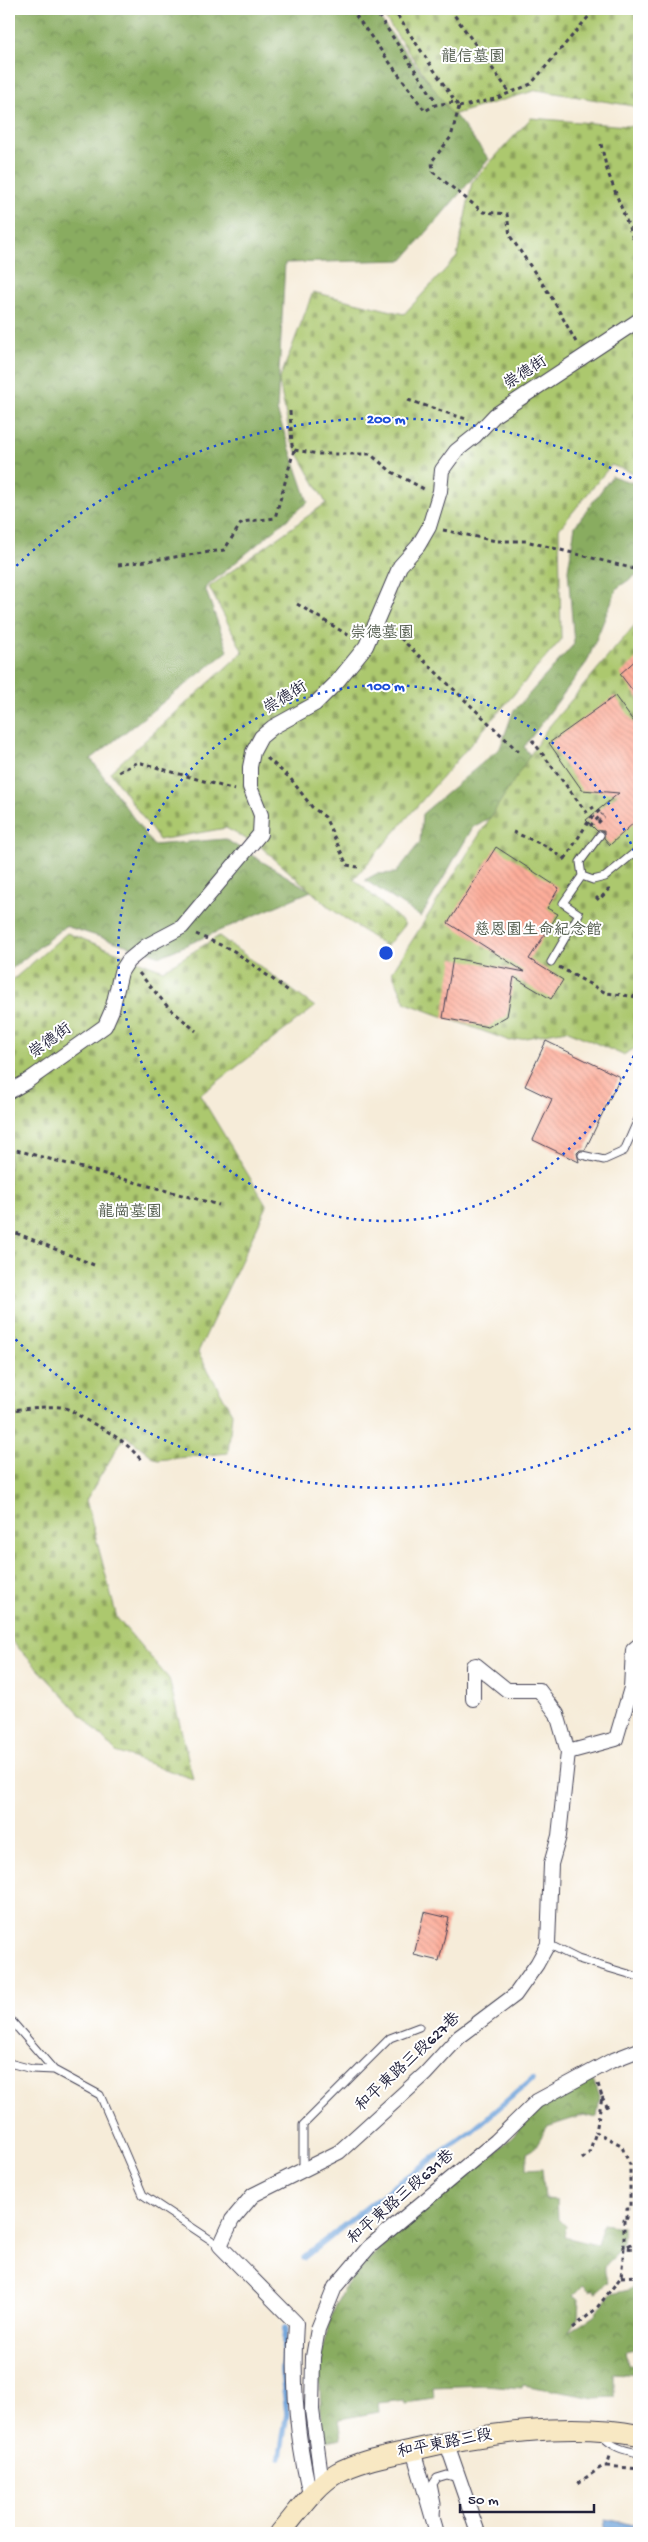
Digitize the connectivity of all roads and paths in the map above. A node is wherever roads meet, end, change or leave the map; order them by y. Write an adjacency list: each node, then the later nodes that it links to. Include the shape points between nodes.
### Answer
1 (351, 9): 8 (path, via 425,111 435,105)
2 (374, 9): 7 (path)
3 (393, 9): 8 (path)
4 (450, 9): 6 (path)
5 (594, 9): 6 (path, via 531,84)
6 (510, 93): 9 (path)
7 (436, 100)
8 (455, 102): 9 (path)
9 (458, 107): 13 (path, via 451,137 432,161 433,172 483,212 507,214 510,236 552,298)
10 (601, 144): 11 (path, via 607,170)
11 (639, 254)
12 (639, 320): 13 (street, 崇德街)
13 (585, 357): 16 (street, 崇德街)
14 (408, 400): 16 (path)
15 (290, 411): 17 (path)
16 (484, 424): 18 (street, 崇德街, via 442,470)
17 (294, 450): 18 (path, via 319,454 370,454 392,472 425,489); 20 (path, via 275,518 242,522 224,550)
18 (440, 492): 23 (street, 崇德街, via 429,527 418,546 400,566)
19 (445, 531): 21 (path, via 496,541 526,542)
20 (118, 565)
21 (639, 572)
22 (297, 604): 24 (path)
23 (379, 618): 24 (street, 崇德街); 27 (path)
24 (366, 646): 26 (street, 崇德街, via 315,704 273,726 261,737)
25 (532, 740): 30 (path, via 586,812)
26 (253, 752): 29 (street, 崇德街); 37 (path, via 290,778 324,817 347,865)
27 (520, 753)
28 (119, 772): 29 (path, via 138,762 236,791)
29 (250, 787): 41 (street, 崇德街, via 261,815 260,834)
30 (594, 807)
31 (600, 810): 35 (path, via 590,819)
32 (513, 832): 35 (path, via 544,845)
33 (600, 835): 38 (lane, via 580,862)
34 (639, 849): 38 (lane, via 605,876 593,880)
35 (565, 859): 36 (path)
36 (572, 864)
37 (358, 867)
38 (582, 876): 43 (lane, via 563,903 579,914)
39 (612, 890): 40 (path, via 599,900)
40 (596, 897)
41 (182, 927): 42 (street, 崇德街, via 146,946); 44 (path, via 234,951)
42 (128, 961): 46 (path, via 168,1007); 47 (street, 崇德街, via 121,972 105,1026)
43 (551, 962): 45 (path, via 606,993)
44 (290, 992)
45 (639, 997)
46 (196, 1032)
47 (9, 1092)
48 (639, 1117): 50 (lane, via 624,1150 604,1160)
49 (9, 1148): 51 (path)
50 (582, 1155)
51 (219, 1205)
52 (9, 1230): 53 (path)
53 (94, 1265)
54 (9, 1410): 55 (path, via 61,1407 76,1412 114,1435)
55 (141, 1460)
56 (639, 1644): 58 (street, via 633,1650 631,1688 616,1738)
57 (472, 1699): 58 (street, via 473,1666 476,1665 507,1690 539,1690 557,1714)
58 (568, 1752): 59 (street, via 559,1836 552,1864)
59 (548, 1944): 60 (lane, via 578,1959); 71 (street, 和平東路三段627巷, via 515,1995 459,2037 425,2074 339,2152)
60 (639, 1977)
61 (9, 2018): 65 (lane)
62 (419, 2028): 71 (lane, via 390,2038 303,2125)
63 (639, 2050): 66 (street, 和平東路三段631巷)
64 (9, 2063): 65 (lane)
65 (54, 2070): 73 (lane, via 100,2095 143,2195)
66 (593, 2072): 67 (path); 89 (street, 和平東路三段631巷, via 537,2101 496,2141 369,2247 335,2287 318,2329 313,2357)
67 (602, 2097): 68 (path); 69 (path)
68 (609, 2110)
69 (596, 2132): 70 (path, via 589,2153); 74 (path, via 621,2145 630,2165 630,2209 627,2209 627,2220 624,2220)
70 (582, 2159)
71 (303, 2169): 73 (street, 和平東路三段627巷, via 253,2196 232,2220)
72 (639, 2240): 74 (path)
73 (220, 2246): 89 (street, via 296,2323 293,2382 297,2428)
74 (624, 2248): 75 (path); 77 (path)
75 (639, 2249)
76 (639, 2276): 77 (path)
77 (621, 2277): 78 (path, via 596,2310)
78 (573, 2328)
79 (598, 2431): 80 (main road, 和平東路三段); 81 (main road, 和平東路三段, via 515,2432); 83 (lane, via 610,2445)
80 (639, 2436)
81 (446, 2441): 82 (main road, 和平東路三段); 87 (street)
82 (413, 2450): 89 (main road, 和平東路三段, via 356,2465); 90 (street)
83 (639, 2453)
84 (611, 2454): 85 (path)
85 (607, 2466): 86 (path); 88 (path)
86 (639, 2469)
87 (460, 2480): 90 (lane, via 447,2475 437,2478 434,2484); 92 (street)
88 (578, 2483)
89 (316, 2491): 91 (main road, 和平東路三段)
90 (436, 2530)
91 (280, 2533)
92 (478, 2533)

